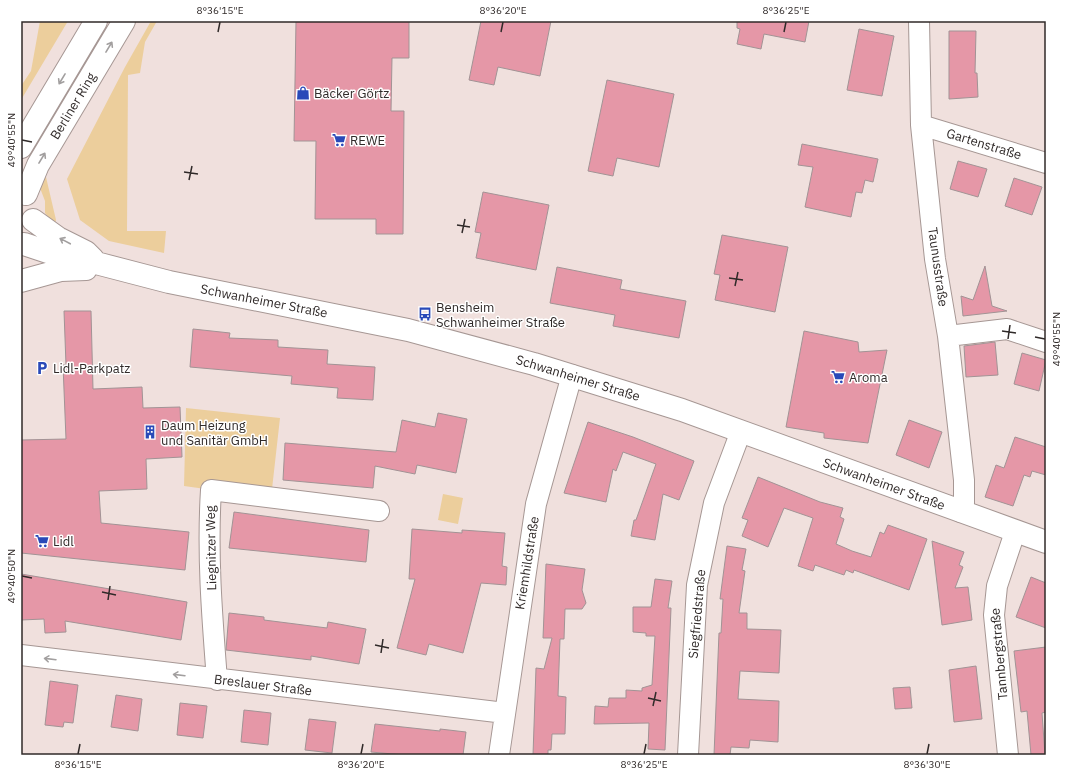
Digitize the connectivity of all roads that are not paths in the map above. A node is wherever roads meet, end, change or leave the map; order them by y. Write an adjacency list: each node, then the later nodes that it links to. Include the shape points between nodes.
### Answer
1 (96, 21): 5 (main road, Berliner Ring, one-way to 5)
2 (124, 21): 7 (main road, Berliner Ring, one-way to 2)
3 (920, 21): 4 (street, Taunusstraße)
4 (921, 125): 6 (street, Gartenstraße); 12 (street, Taunusstraße, via 934,259)
5 (21, 147)
6 (1046, 163)
7 (24, 191): 8 (main road, Berliner Ring, via 32,206)
8 (33, 220): 9 (main road, Berliner Ring, via 30,232); 10 (main road, one-way to 8)
9 (22, 245): 10 (main road, Schwanheimer Straße, via 82,263)
10 (103, 265): 11 (main road, via 61,270); 14 (main road, Schwanheimer Straße, via 169,282 429,335)
11 (21, 281)
12 (948, 336): 13 (street, via 1007,329); 17 (street, Taunusstraße, via 964,480 964,503)
13 (1046, 342)
14 (572, 375): 15 (main road, Schwanheimer Straße); 22 (street, Kriemhildstraße, via 536,504)
15 (741, 431): 17 (main road, Schwanheimer Straße); 24 (street, Siegfriedstraße, via 714,503 697,585)
16 (379, 512): 21 (street, Liegnitzer Weg, via 211,490 208,527 209,568)
17 (961, 512): 18 (main road, Schwanheimer Straße)
18 (1015, 532): 19 (main road, Schwanheimer Straße); 25 (street, Tannbergstraße, via 997,586 994,615)
19 (1046, 542)
20 (21, 655): 21 (street, Breslauer Straße, one-way to 20)
21 (217, 680): 22 (street, Breslauer Straße)
22 (505, 713): 23 (street, Kriemhildstraße)
23 (500, 755)
24 (688, 755)
25 (1008, 755)

